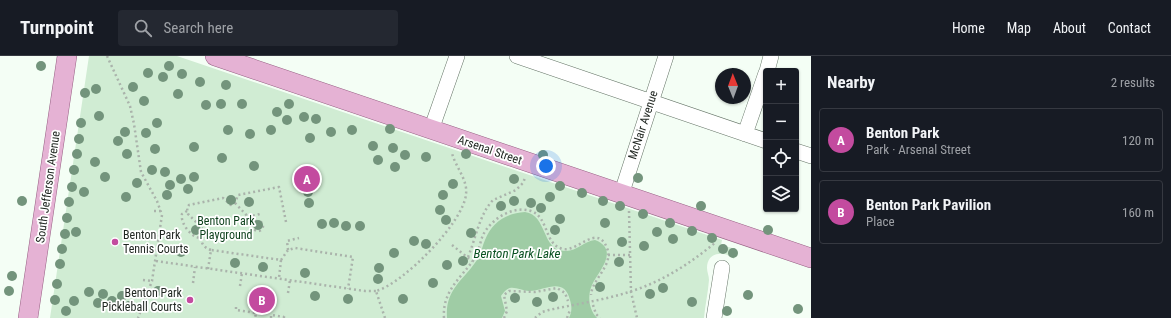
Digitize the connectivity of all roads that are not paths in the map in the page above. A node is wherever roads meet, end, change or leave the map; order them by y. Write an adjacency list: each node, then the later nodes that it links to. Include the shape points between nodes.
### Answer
1 (67, 56): 20 (main road, South Jefferson Avenue)
2 (215, 56): 7 (main road, Arsenal Street)
3 (457, 56): 12 (street)
4 (517, 56): 8 (street)
5 (666, 56): 11 (street, McNair Avenue)
6 (772, 56): 9 (street)
7 (243, 60): 12 (main road, Arsenal Street)
8 (559, 62): 11 (street)
9 (768, 68)
10 (763, 81): 13 (street)
11 (650, 101): 13 (street); 17 (street, McNair Avenue)
12 (431, 130): 17 (main road, Arsenal Street)
13 (745, 134): 14 (street)
14 (763, 140)
15 (799, 152): 16 (street)
16 (811, 156)
17 (625, 202): 18 (main road, Arsenal Street)
18 (810, 256)
19 (722, 268): 21 (street)
20 (28, 318)
21 (714, 318)

